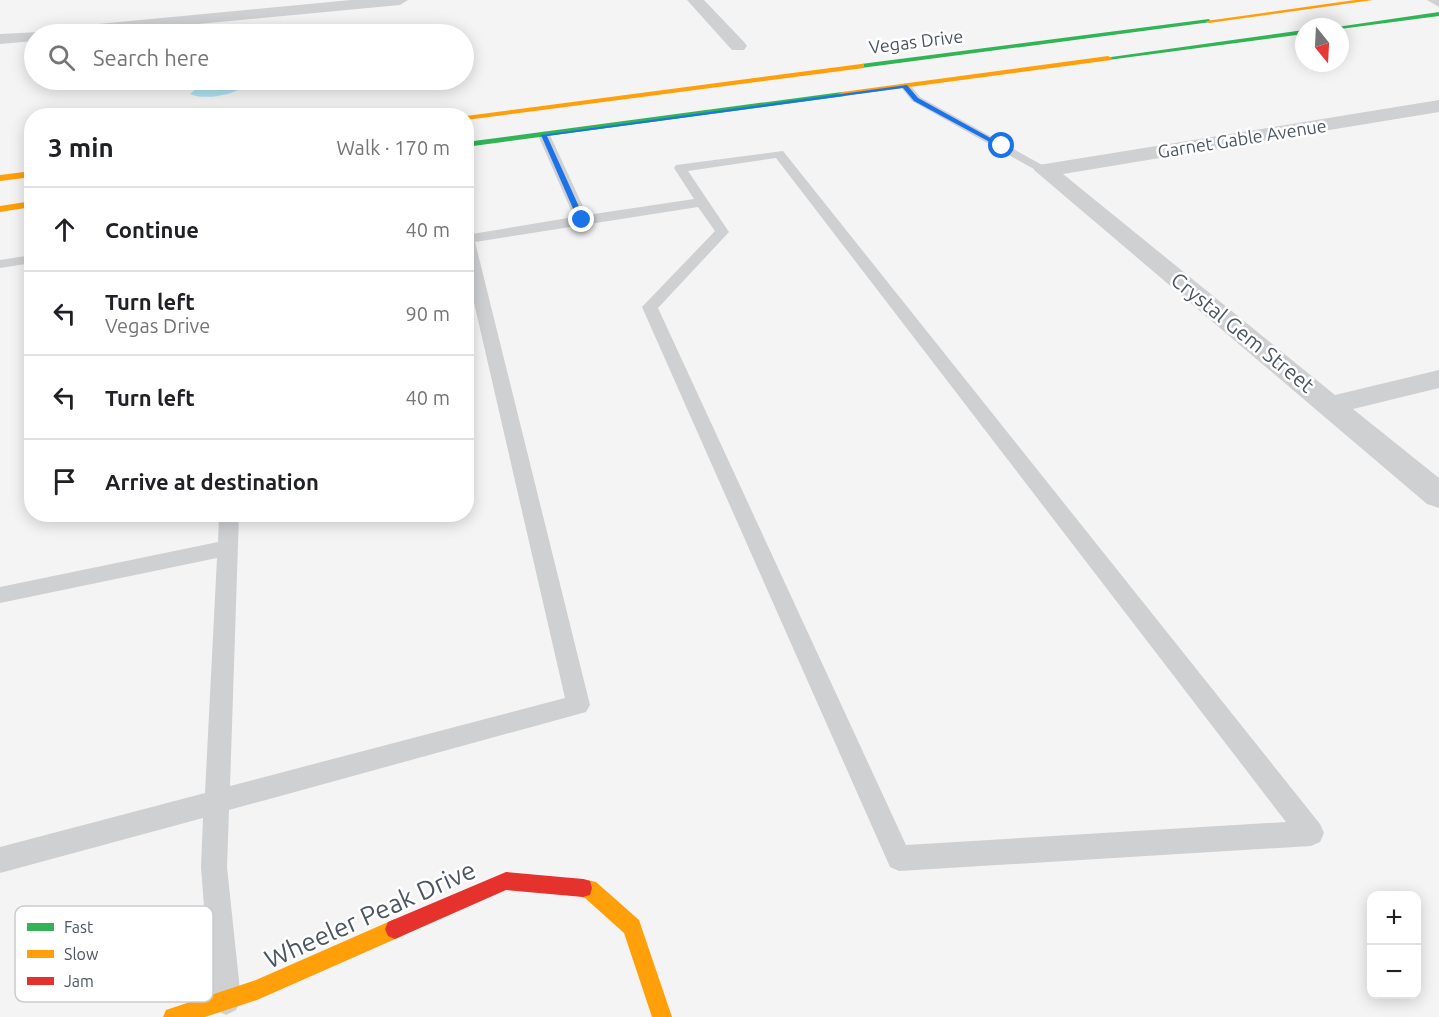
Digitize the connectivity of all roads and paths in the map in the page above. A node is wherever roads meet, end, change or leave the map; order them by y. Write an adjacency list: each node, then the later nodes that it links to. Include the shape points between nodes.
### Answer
1 (400, 0): 5 (street)
2 (695, 0): 10 (street)
3 (1370, 0): 13 (main road, Vegas Drive)
4 (1439, 14): 6 (main road)
5 (150, 24)
6 (1349, 26)
7 (1295, 33): 11 (main road)
8 (24, 37): 9 (street)
9 (0, 39)
10 (738, 46)
11 (905, 86): 15 (main road); 17 (lane, via 916,99)
12 (1439, 106): 17 (street, Garnet Gable Avenue)
13 (531, 109): 14 (main road, Vegas Drive); 15 (main road)
14 (474, 116)
15 (544, 135): 16 (main road); 23 (lane)
16 (474, 144)
17 (1045, 170): 29 (street, Crystal Gem Street)
18 (24, 175): 19 (main road)
19 (0, 178)
20 (702, 202): 20 (lane, via 680,168 779,154 1311,833 899,858 650,307 722,232); 23 (lane)
21 (24, 205): 22 (main road)
22 (0, 208)
23 (582, 220): 24 (lane)
24 (474, 237)
25 (24, 260): 26 (lane)
26 (0, 264)
27 (474, 267): 34 (lane, via 578,705)
28 (1439, 379): 29 (street)
29 (1331, 405): 30 (street, Crystal Gem Street)
30 (1439, 496)
31 (229, 522): 32 (lane)
32 (227, 548): 33 (lane); 34 (lane)
33 (0, 595)
34 (216, 803): 35 (lane); 36 (lane, via 214,867)
35 (0, 860)
36 (226, 1000): 37 (main road, Wheeler Peak Drive); 38 (main road, Wheeler Peak Drive, via 506,881 589,889 632,927)
37 (173, 1017)
38 (662, 1017)

